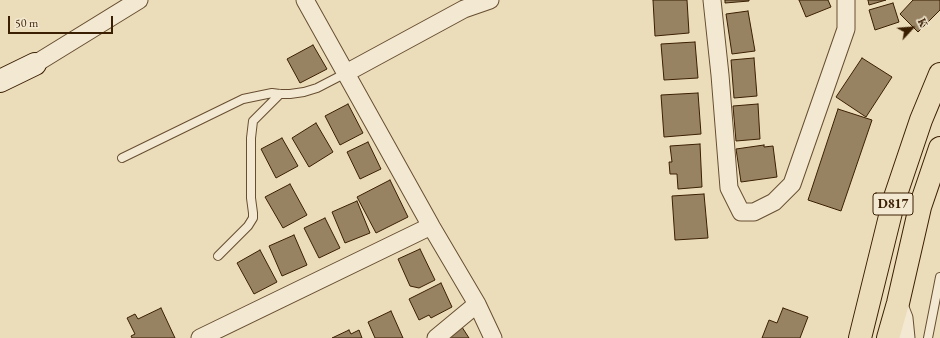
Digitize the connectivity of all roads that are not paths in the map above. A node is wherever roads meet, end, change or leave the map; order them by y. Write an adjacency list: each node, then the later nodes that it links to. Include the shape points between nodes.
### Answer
1 (139, 0): 6 (street)
2 (305, 0): 7 (street)
3 (490, 0): 7 (street, via 464,9)
4 (712, 0): 5 (street, via 729,188 741,212 754,212 774,202 792,184 846,29)
5 (846, 0)
6 (35, 64): 9 (street)
7 (346, 73): 10 (lane, via 317,88); 13 (street)
8 (940, 74): 21 (highway, D817, via 921,120 894,200)
9 (0, 81)
10 (280, 94): 12 (lane, via 272,93 243,99); 14 (lane, via 253,121 253,218)
11 (940, 148): 16 (highway, D817, via 920,207)
12 (122, 158)
13 (431, 226): 17 (street); 18 (street)
14 (218, 256)
15 (940, 278): 24 (lane)
16 (898, 303): 22 (highway, D817); 23 (street, via 904,318)
17 (477, 304): 19 (street); 20 (street)
18 (200, 338)
19 (436, 338)
20 (493, 338)
21 (860, 338)
22 (888, 338)
23 (906, 338)
24 (928, 338)

